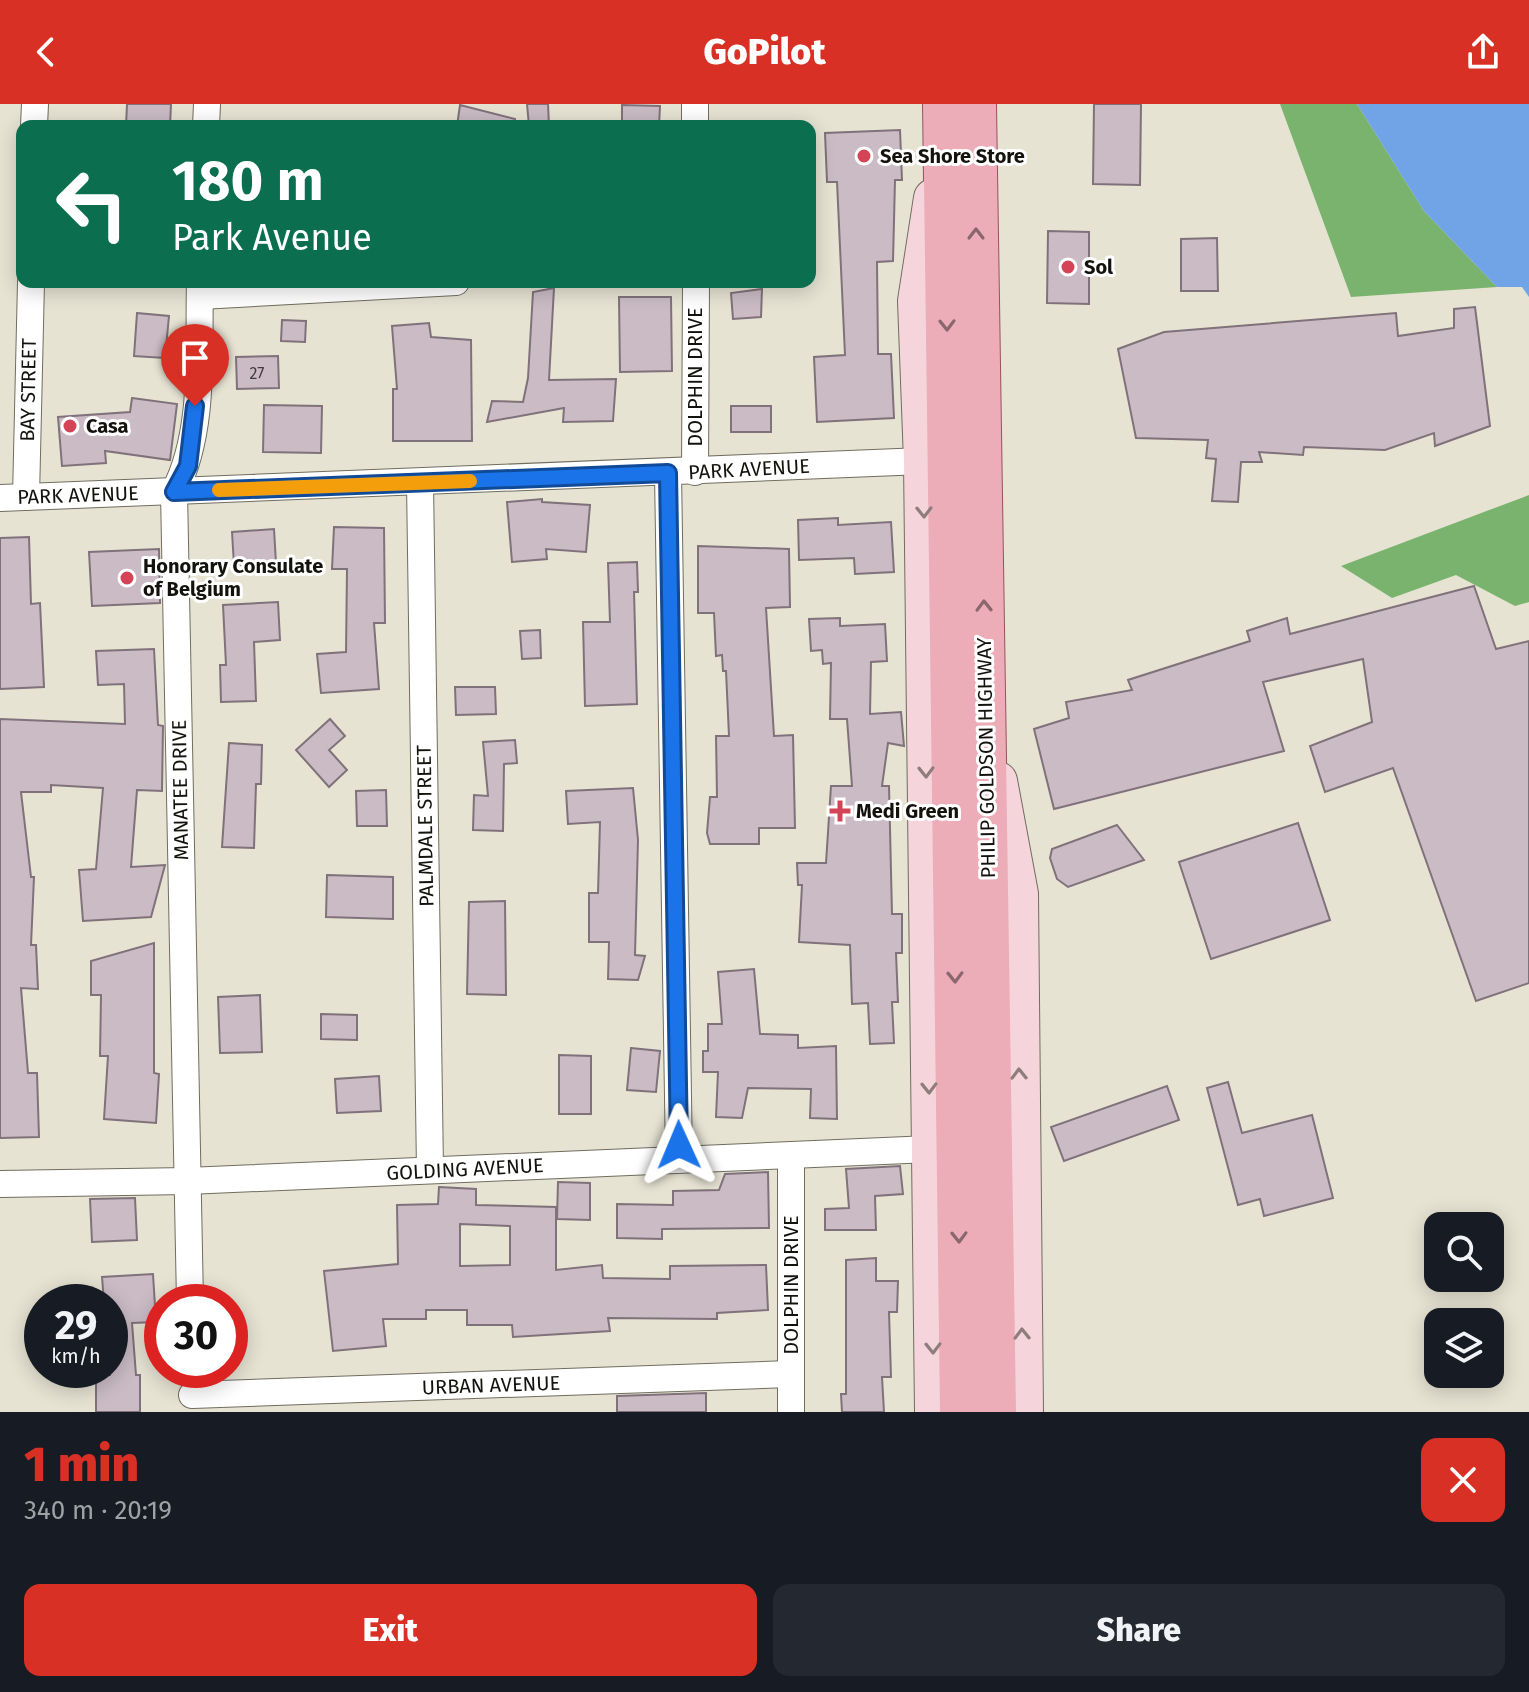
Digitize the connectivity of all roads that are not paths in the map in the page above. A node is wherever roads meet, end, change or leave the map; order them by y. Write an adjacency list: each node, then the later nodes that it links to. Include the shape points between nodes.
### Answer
1 (955, 112): 6 (street, via 917,301); 12 (main road, PHILIP GOLDSON HIGHWAY, one-way to 1); 24 (main road, PHILIP GOLDSON HIGHWAY, one-way to 24)
2 (30, 288): 11 (street, BAY STREET)
3 (237, 288): 5 (street)
4 (696, 288): 7 (street, DOLPHIN DRIVE)
5 (200, 289): 10 (street, MANATEE DRIVE, via 188,466)
6 (923, 461): 7 (street, PARK AVENUE); 13 (street, one-way to 13)
7 (695, 472): 8 (street, PARK AVENUE)
8 (668, 473): 9 (street, PARK AVENUE); 15 (street)
9 (420, 483): 10 (street, PARK AVENUE); 16 (street, PALMDALE STREET)
10 (174, 492): 11 (street, PARK AVENUE); 17 (street, MANATEE DRIVE)
11 (13, 498)
12 (986, 719): 25 (main road, PHILIP GOLDSON HIGHWAY); 26 (street, one-way to 12, via 1019,894)
13 (930, 1149): 14 (street, GOLDING AVENUE); 23 (street, one-way to 23)
14 (791, 1158): 15 (street, GOLDING AVENUE); 20 (street, DOLPHIN DRIVE)
15 (679, 1159): 16 (street, GOLDING AVENUE)
16 (430, 1170): 17 (street, GOLDING AVENUE)
17 (187, 1181): 18 (street, GOLDING AVENUE); 19 (street, MANATEE DRIVE)
18 (0, 1184)
19 (190, 1284)
20 (790, 1374): 21 (street, URBAN AVENUE); 22 (street, DOLPHIN DRIVE)
21 (192, 1392)
22 (791, 1412)
23 (934, 1412)
24 (961, 1412)
25 (995, 1412)
26 (1024, 1412)

